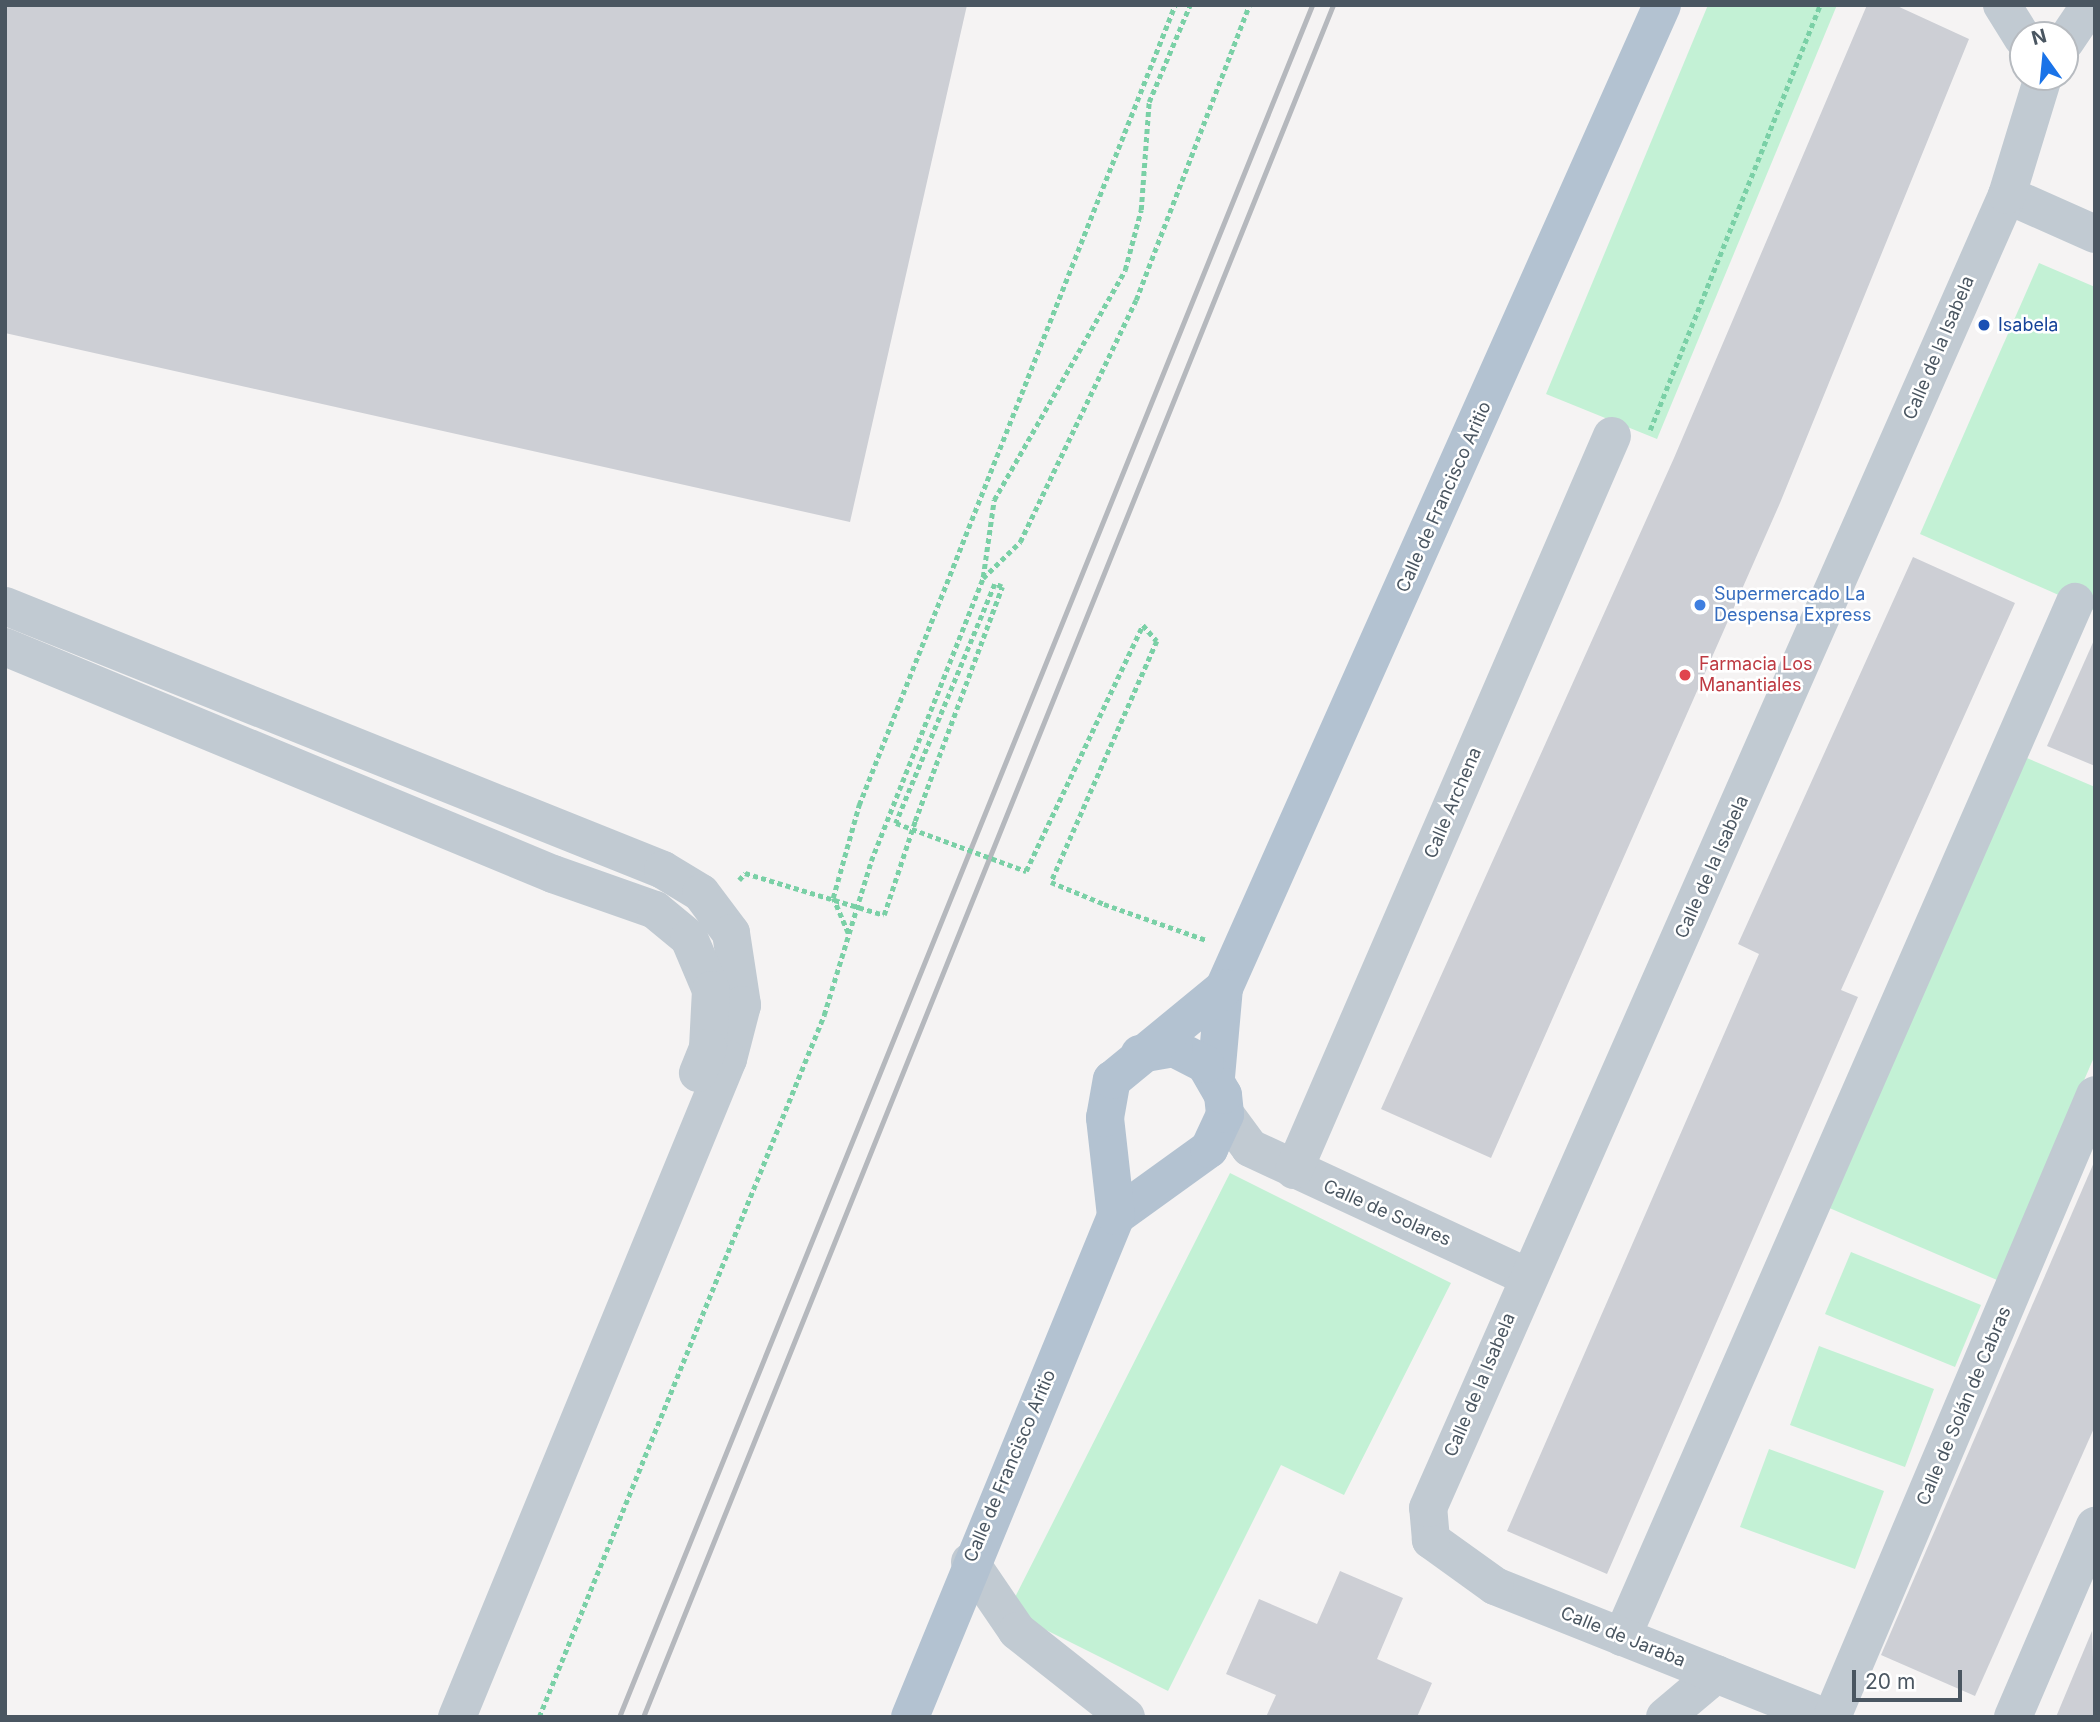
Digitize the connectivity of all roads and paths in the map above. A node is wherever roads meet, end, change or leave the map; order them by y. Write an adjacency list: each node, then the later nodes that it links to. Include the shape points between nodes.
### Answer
1 (1175, 5): 18 (path, via 974,503 859,805)
2 (1190, 5): 14 (path, via 1149,102 1141,210 1125,270 993,500)
3 (1250, 5): 14 (path, via 1136,300 1020,542)
4 (1662, 5): 22 (main road, Calle de Francisco Aritio)
5 (1820, 5): 13 (path, via 1642,450)
6 (2002, 5): 8 (street)
7 (2090, 5): 9 (street)
8 (2012, 21)
9 (2079, 21)
10 (2039, 91): 11 (street, Calle de la Isabela)
11 (2007, 195): 12 (street); 32 (street, Calle de la Isabela, via 1802,669)
12 (2095, 234)
13 (1612, 436): 30 (street, Calle Archena)
14 (983, 578): 19 (path)
15 (2075, 602): 37 (street)
16 (5, 606): 20 (street, via 663,870 701,894)
17 (5, 647): 39 (street, via 552,874 655,910 689,938 711,989 708,1048)
18 (833, 898): 19 (path); 20 (path, via 745,873); 21 (path)
19 (859, 905): 21 (path); 22 (path, bridge, via 884,915 915,821 1002,587 995,583 896,823 1026,871 1143,625 1157,640 1051,882 1104,904)
20 (712, 909): 40 (street, via 731,933 742,1005 728,1059)
21 (848, 934): 41 (path, via 824,1015)
22 (1232, 972): 23 (main road, Calle de Francisco Aritio); 24 (main road, Calle de Francisco Aritio)
23 (1140, 1054): 24 (main road, via 1174,1048); 27 (main road, Calle de Francisco Aritio, via 1118,1072 1105,1098)
24 (1216, 1077): 26 (main road, Calle de Francisco Aritio)
25 (2095, 1095): 46 (street, Calle de Solán de Cabras)
26 (1225, 1114): 28 (street, Calle de Solares); 29 (main road)
27 (1110, 1136): 29 (main road, via 1136,1162); 31 (main road, Calle de Francisco Aritio)
28 (1250, 1149): 29 (street, Calle de Solares); 30 (street, Calle de Solares)
29 (1197, 1157): 31 (main road)
30 (1294, 1170): 32 (street, Calle de Solares)
31 (1116, 1216): 35 (main road, Calle de Francisco Aritio)
32 (1526, 1276): 34 (street, Calle de la Isabela, via 1428,1508)
33 (2095, 1526): 36 (street)
34 (1432, 1540): 37 (street, Calle de Jaraba, via 1495,1586)
35 (970, 1562): 42 (main road, Calle de Francisco Aritio); 43 (street, via 1017,1631)
36 (2082, 1590): 47 (street)
37 (1622, 1637): 38 (street, Calle de Jaraba)
38 (1716, 1674): 44 (street); 45 (street, Calle de Jaraba)
39 (431, 1717)
40 (457, 1717)
41 (540, 1717)
42 (910, 1717)
43 (1126, 1717)
44 (1665, 1717)
45 (1824, 1717)
46 (1832, 1717)
47 (2013, 1717)

